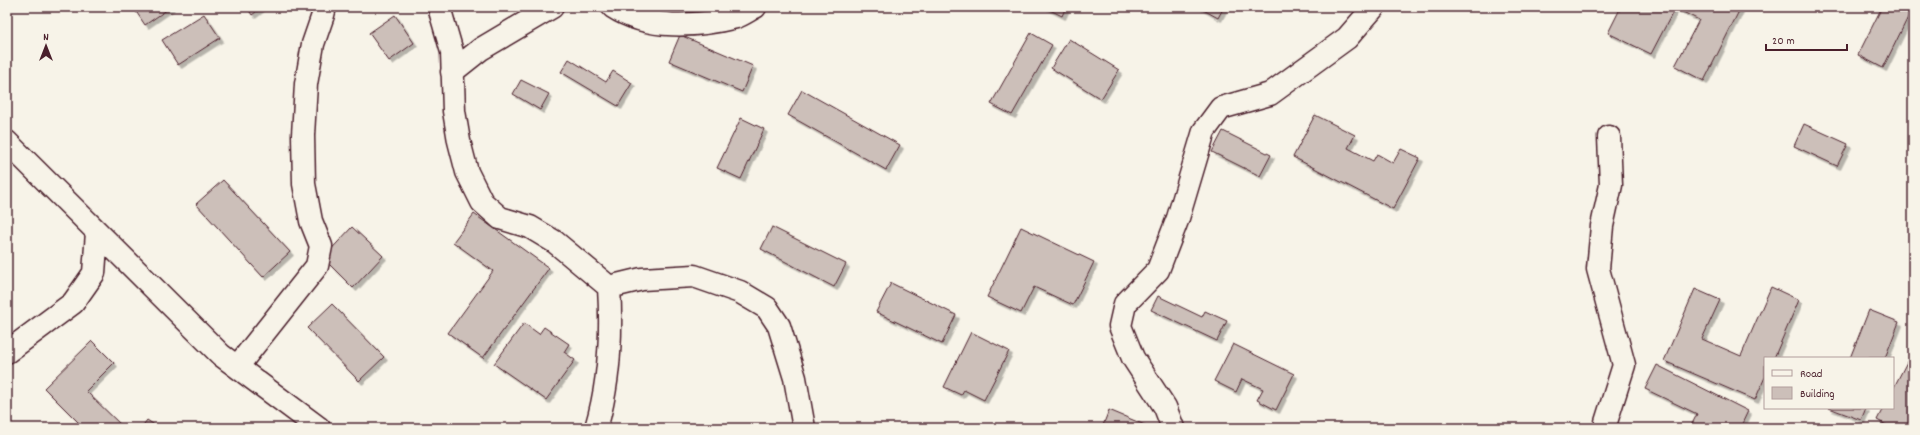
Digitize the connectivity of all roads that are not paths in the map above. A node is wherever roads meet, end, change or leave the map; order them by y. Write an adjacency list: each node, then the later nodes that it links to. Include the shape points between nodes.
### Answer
1 (325, 7): 13 (street, via 313,44 308,71 303,135 304,184 311,221 321,246 317,266)
2 (439, 7): 7 (street, via 452,52)
3 (552, 7): 7 (street, via 481,49)
4 (613, 7): 5 (street, via 656,24 694,24 737,16)
5 (755, 7)
6 (1374, 7): 17 (street, via 1348,38 1270,94 1221,108 1204,131 1178,218 1158,270 1125,304 1120,326 1133,358 1165,407)
7 (452, 72): 11 (street, via 459,142 467,172 482,202 500,218 530,227 555,242)
8 (1610, 136): 18 (street, via 1611,185 1602,226 1598,269 1624,365)
9 (7, 142): 10 (street)
10 (97, 232): 12 (street, via 94,273 73,303); 13 (street, via 221,355)
11 (609, 287): 15 (street, via 609,370); 16 (street, via 642,280 694,276 740,292 767,308 779,326 793,371)
12 (7, 352)
13 (237, 367): 14 (street)
14 (319, 428)
15 (596, 428)
16 (804, 428)
17 (1173, 428)
18 (1606, 428)

